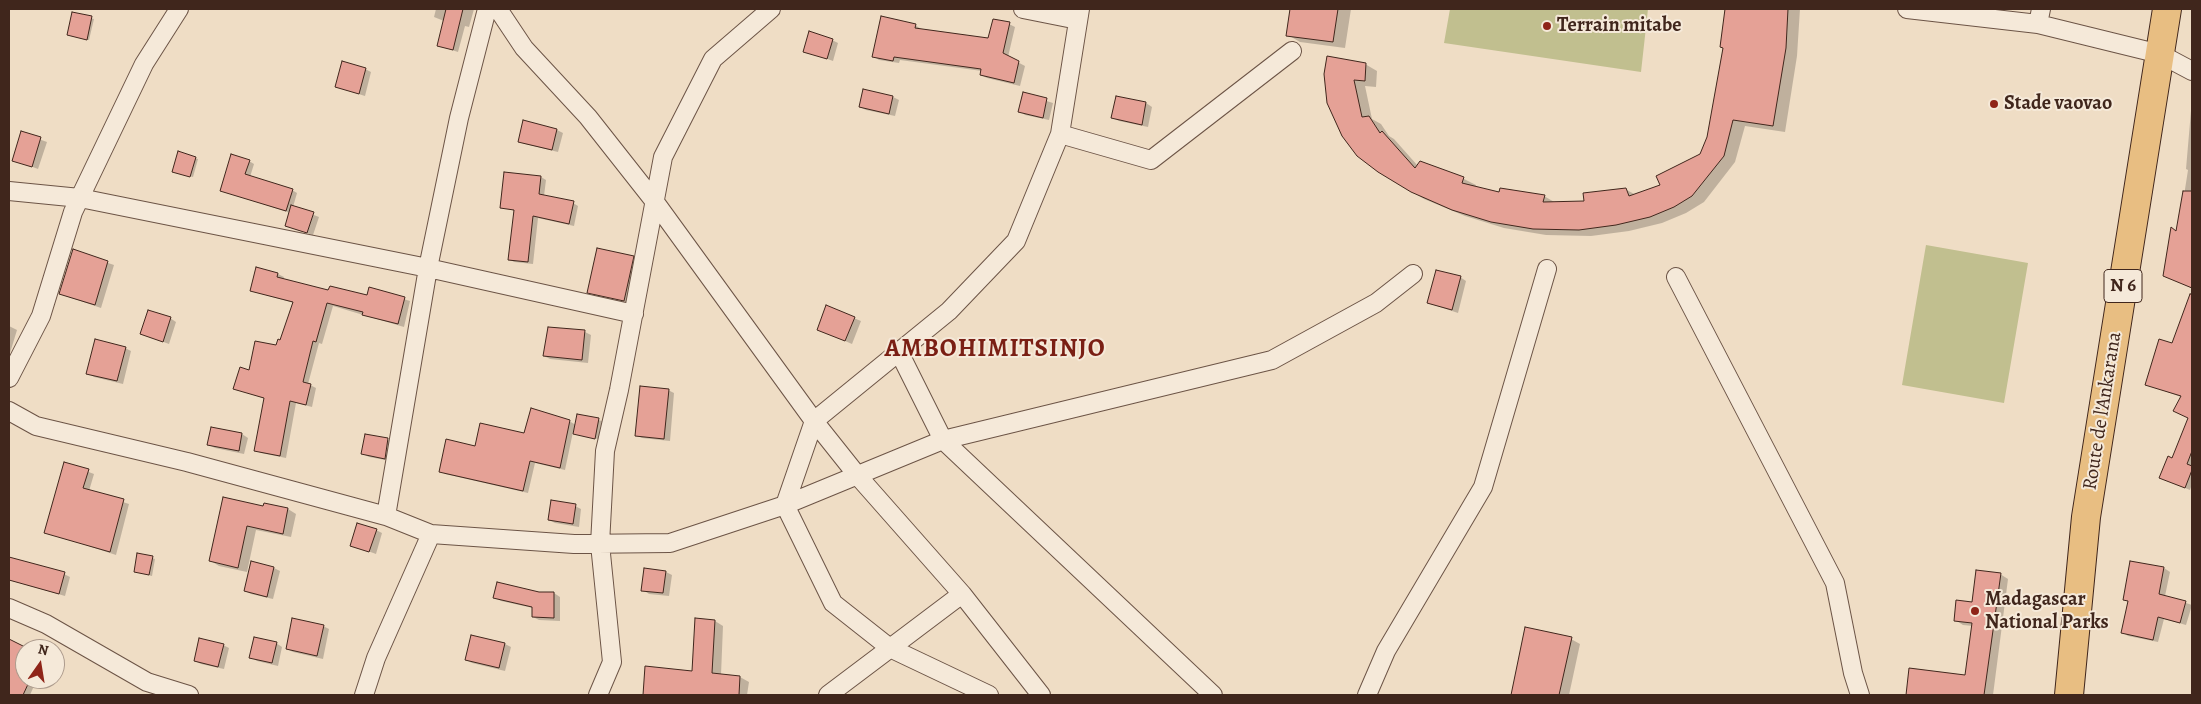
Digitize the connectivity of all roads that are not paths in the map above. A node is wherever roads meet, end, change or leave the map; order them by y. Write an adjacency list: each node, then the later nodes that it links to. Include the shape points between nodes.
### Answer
1 (180, 9): 15 (street, via 144,64)
2 (486, 9): 17 (street, via 459,118)
3 (498, 9): 16 (street, via 524,48 588,117)
4 (771, 9): 16 (street, via 713,59 663,157)
5 (1023, 9): 8 (street)
6 (1907, 9): 9 (street)
7 (2167, 9): 11 (main road, Route de l'Ankarana / N 6)
8 (1079, 14): 13 (street)
9 (2040, 16): 11 (street)
10 (1292, 51): 13 (street, via 1151,160)
11 (2160, 54): 12 (street); 44 (main road, Route de l'Ankarana / N 6, via 2086,517)
12 (2192, 71)
13 (1060, 134): 22 (street, via 1016,241 949,311)
14 (9, 191): 15 (street)
15 (80, 198): 17 (street); 23 (street, via 41,316)
16 (655, 202): 21 (street); 25 (street)
17 (428, 268): 21 (street); 29 (street)
18 (1547, 269): 42 (street, via 1483,487 1386,652)
19 (1413, 274): 26 (street, via 1376,303 1272,360)
20 (1676, 277): 43 (street, via 1835,583)
21 (634, 314): 31 (street, via 605,451)
22 (899, 352): 25 (street); 26 (street)
23 (9, 378)
24 (9, 411): 29 (street, via 36,426 187,462)
25 (814, 421): 27 (street); 28 (street)
26 (943, 440): 27 (street); 41 (street)
27 (857, 475): 28 (street); 32 (street)
28 (785, 505): 31 (street, via 670,543); 34 (street, via 833,603)
29 (386, 516): 30 (street)
30 (431, 534): 31 (street); 36 (street, via 376,658)
31 (600, 544): 37 (street, via 612,662)
32 (962, 594): 34 (street); 40 (street)
33 (9, 608): 35 (street, via 46,624 147,682)
34 (890, 648): 38 (street); 39 (street)
35 (189, 695)
36 (364, 695)
37 (598, 695)
38 (828, 695)
39 (989, 695)
40 (1041, 695)
41 (1214, 695)
42 (1367, 695)
43 (1860, 695)
44 (2069, 695)

